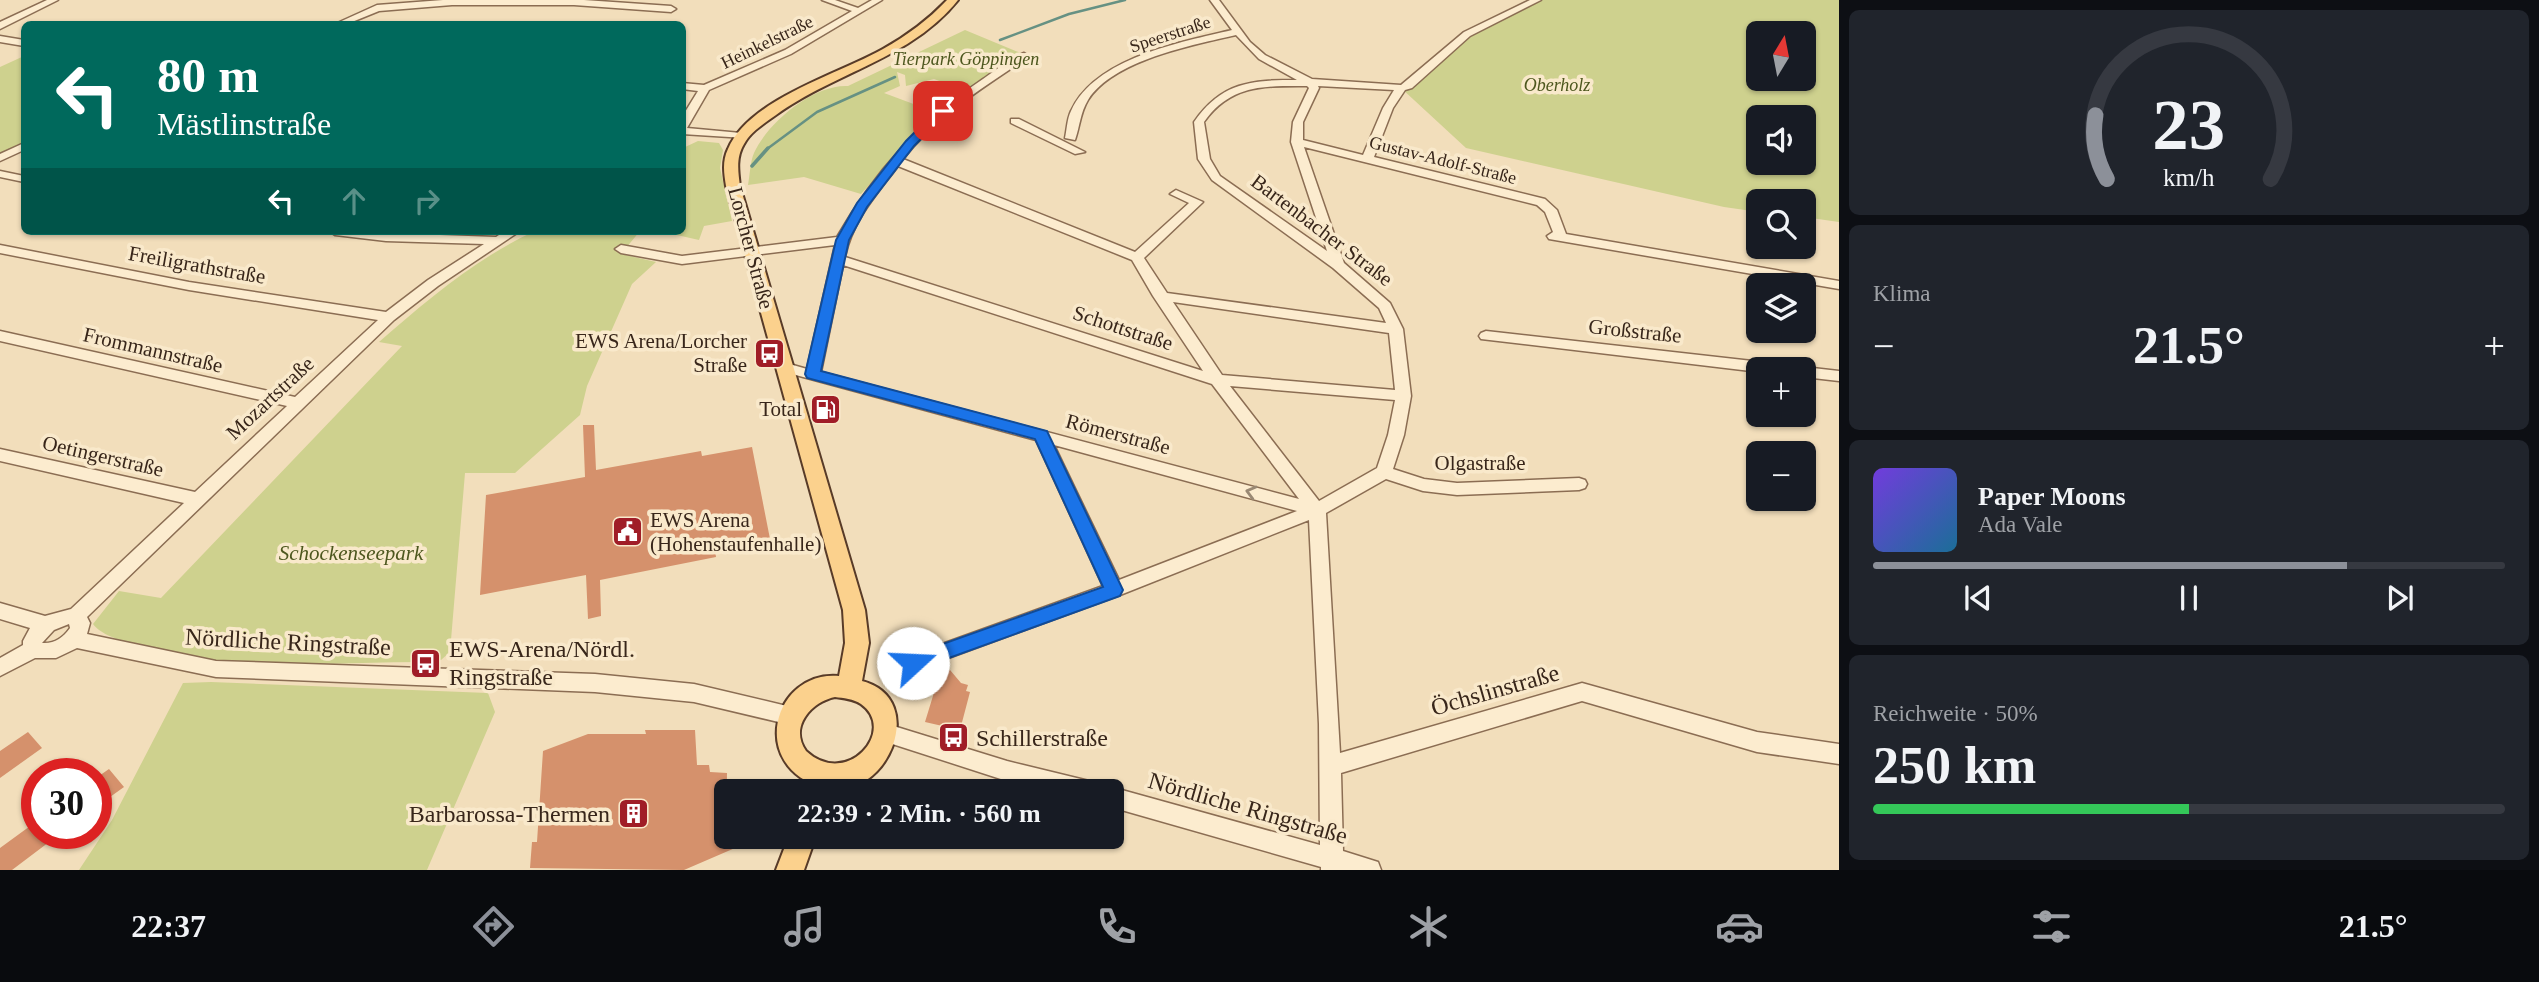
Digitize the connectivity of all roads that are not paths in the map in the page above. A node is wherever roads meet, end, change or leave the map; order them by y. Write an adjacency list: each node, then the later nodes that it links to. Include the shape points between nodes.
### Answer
1 (54, 0): 10 (street)
2 (826, 0): 8 (street)
3 (878, 0): 8 (street, Heinkelstraße)
4 (953, 0): 24 (main road, via 918,32 792,99)
5 (1214, 0): 11 (street)
6 (1537, 0): 19 (street, via 1467,34)
7 (671, 9): 9 (street, via 522,2 377,8)
8 (860, 11): 20 (street, Heinkelstraße, via 788,52)
9 (347, 21)
10 (0, 26)
11 (1237, 32): 17 (street, via 1262,57); 25 (street, Speerstraße, via 1184,44 1118,71 1083,98)
12 (0, 39): 13 (street)
13 (21, 42)
14 (21, 42): 15 (street)
15 (0, 49)
16 (1024, 56): 31 (street, via 951,104)
17 (1311, 83): 19 (street, Bartenbacher Straße); 26 (street, via 1314,88 1298,122); 44 (street, Bartenbacher Straße, via 1259,86 1227,94 1209,107 1199,122 1199,143 1216,178)
18 (686, 86): 20 (street)
19 (1404, 87): 30 (street, via 1388,108)
20 (705, 88): 22 (street)
21 (1015, 121): 28 (street)
22 (686, 122)
23 (686, 129): 24 (street)
24 (741, 136): 41 (main road, Lorcher Straße, via 731,162 733,186)
25 (1070, 138)
26 (1297, 142): 30 (street, Gustav-Adolf-Straße); 44 (street)
27 (21, 148): 29 (street)
28 (1079, 152)
29 (0, 158)
30 (1367, 160): 45 (street, Gustav-Adolf-Straße, via 1541,202 1551,210 1557,236)
31 (897, 161): 37 (street, via 861,206); 42 (street)
32 (0, 174): 33 (street)
33 (21, 178)
34 (1176, 194): 42 (street, via 1198,202)
35 (369, 235): 38 (street)
36 (507, 235): 38 (street, Mozartstraße)
37 (842, 240): 41 (street); 43 (street)
38 (496, 241): 47 (street, Mozartstraße)
39 (0, 249): 47 (street, Freiligrathstraße)
40 (621, 249): 41 (street, via 682,260)
41 (753, 253): 52 (main road, Lorcher Straße)
42 (1137, 257): 46 (street)
43 (838, 259): 54 (street); 56 (street, Schottstraße)
44 (1338, 265): 48 (street, Bartenbacher Straße, via 1385,306)
45 (1839, 285)
46 (1160, 296): 48 (street); 56 (street)
47 (389, 317): 58 (street, Mozartstraße)
48 (1396, 329): 57 (street, Bartenbacher Straße)
49 (1486, 336): 51 (street, Großstraße)
50 (0, 337): 58 (street, Frommannstraße)
51 (1746, 365)
52 (786, 368): 54 (street, Römerstraße); 73 (main road, Lorcher Straße, via 854,610 857,643)
53 (1816, 373): 55 (street)
54 (813, 374): 59 (street, Römerstraße)
55 (1839, 376)
56 (1217, 380): 57 (street, Schottstraße); 64 (street)
57 (1403, 396): 61 (street, Bartenbacher Straße)
58 (297, 403): 63 (street, Mozartstraße)
59 (1041, 435): 64 (street, Römerstraße, one-way to 59); 65 (street)
60 (0, 455): 63 (street, Oetingerstraße)
61 (1384, 472): 62 (street, Olgastraße, via 1423,485 1457,489); 64 (street)
62 (1579, 484)
63 (196, 499): 67 (street, Mozartstraße)
64 (1317, 510): 65 (street); 77 (street)
65 (1114, 590): 71 (street)
66 (0, 611): 68 (street)
67 (75, 617): 68 (street); 69 (street, via 81,628)
68 (46, 624): 70 (street, via 32,641)
69 (74, 639): 70 (street, via 51,652); 74 (street, Nördliche Ringstraße, via 216,669 596,683 694,693)
70 (33, 649): 72 (street)
71 (913, 663)
72 (0, 668)
73 (849, 686): 74 (main road, via 809,695); 75 (main road, via 862,690 882,707)
74 (792, 716): 78 (main road, via 788,731 793,753)
75 (887, 733): 79 (main road, via 878,755 859,771); 80 (street)
76 (1839, 754): 77 (street, Öchslinstraße, via 1757,742 1582,692)
77 (1330, 766): 83 (street)
78 (818, 779)
79 (833, 779)
80 (1040, 779)
81 (1124, 801): 83 (street, Nördliche Ringstraße)
82 (798, 849): 84 (main road)
83 (1332, 864): 85 (street, Nördliche Ringstraße)
84 (790, 870)
85 (1370, 870)

